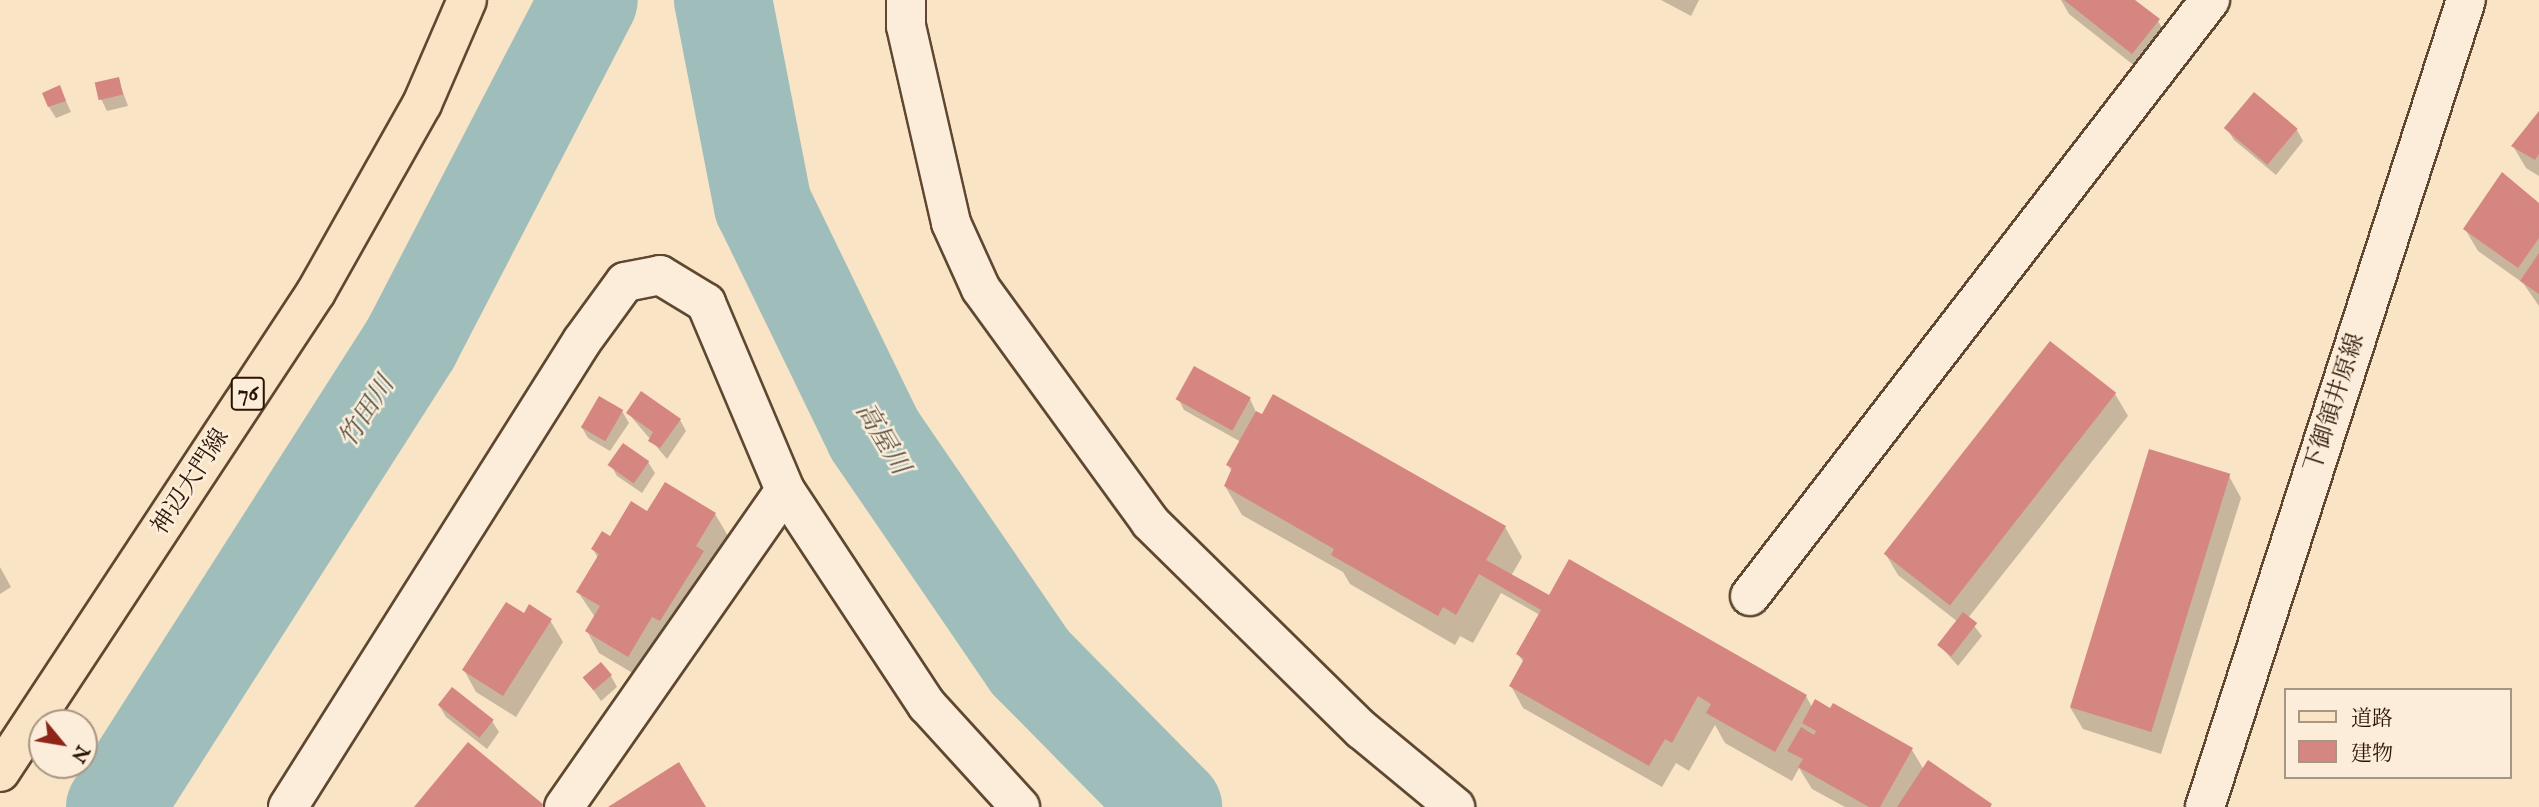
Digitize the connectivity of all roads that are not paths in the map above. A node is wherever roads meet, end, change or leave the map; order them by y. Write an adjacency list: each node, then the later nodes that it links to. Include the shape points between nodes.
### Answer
1 (467, 0): 7 (main road, 神辺大門線 / 76, via 422,103 316,292)
2 (905, 0): 11 (street, via 906,26 951,223 981,289 1150,522 1362,730)
3 (2210, 0): 6 (street)
4 (2466, 0): 12 (street, 下御領井原線)
5 (785, 490): 8 (street, via 706,303 660,275 625,282 567,364); 9 (street); 10 (street, via 927,705)
6 (1750, 596)
7 (0, 772)
8 (288, 807)
9 (564, 807)
10 (1020, 807)
11 (1455, 807)
12 (2204, 807)

